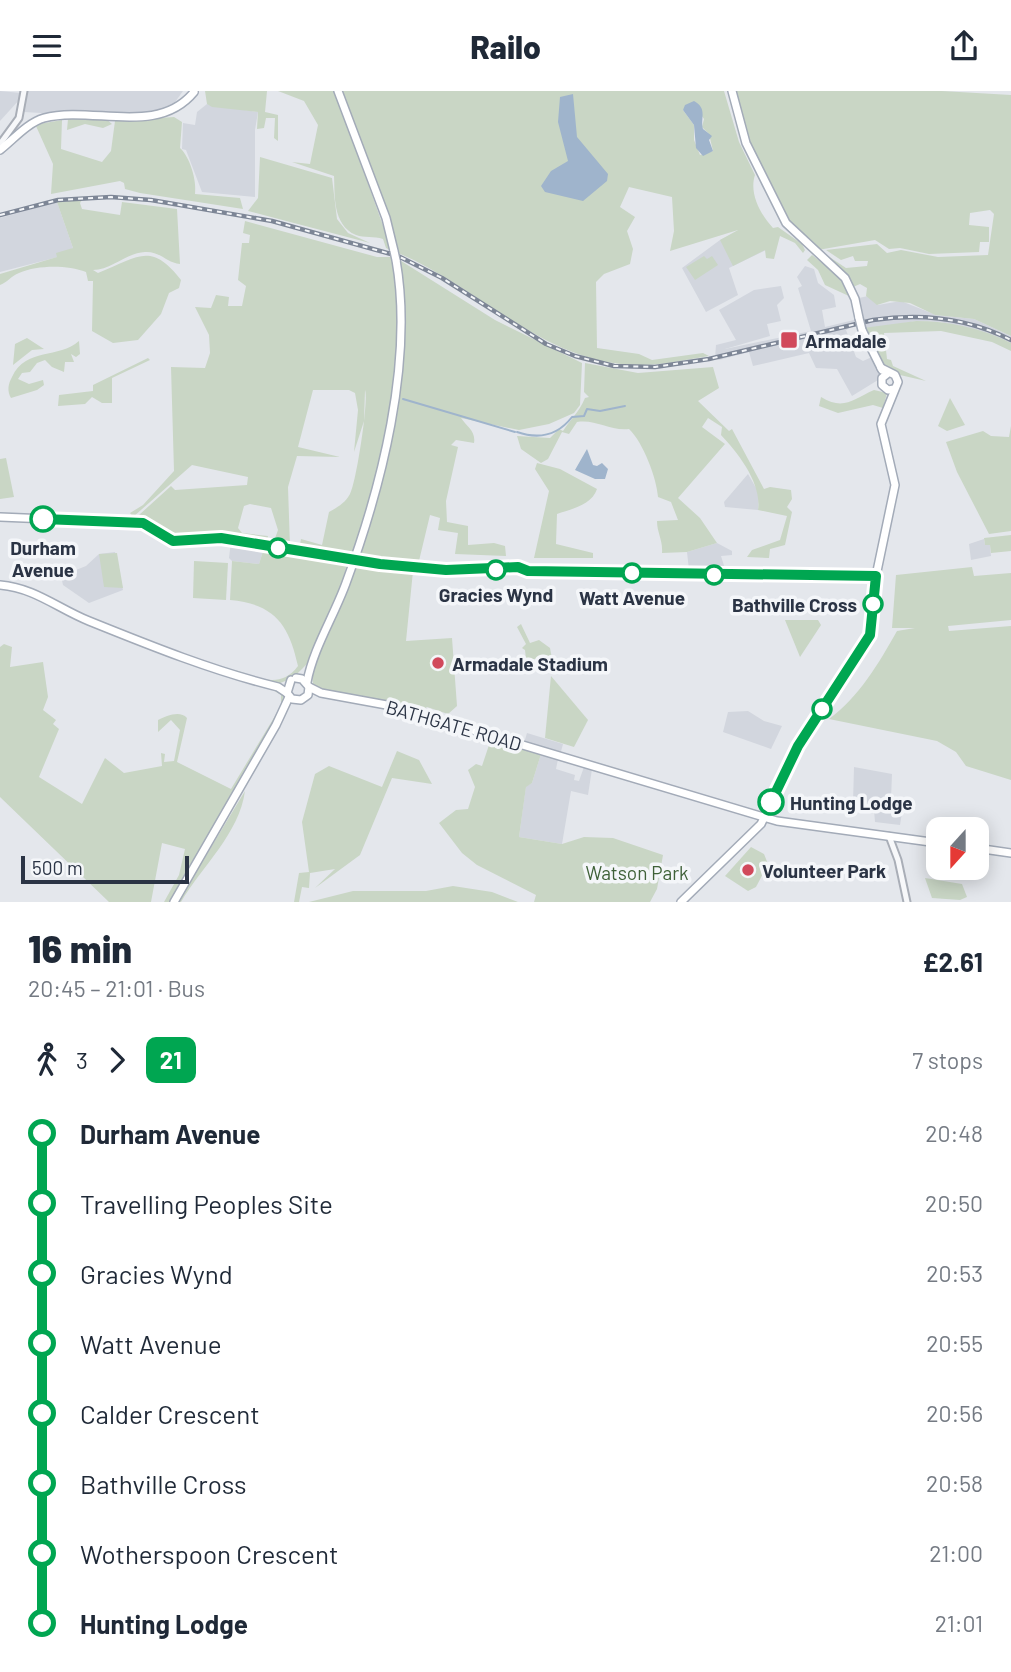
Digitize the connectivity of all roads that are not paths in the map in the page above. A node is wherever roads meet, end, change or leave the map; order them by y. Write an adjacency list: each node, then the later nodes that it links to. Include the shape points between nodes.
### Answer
1 (24, 91): 6 (street, via 19,118)
2 (194, 91): 3 (main road); 7 (main road, via 166,112 151,116 41,119)
3 (200, 91)
4 (338, 91): 13 (main road, bridge, via 386,218 401,299 400,344 387,433 363,531)
5 (732, 91): 8 (main road, bridge, via 746,143 786,223 842,275)
6 (0, 144)
7 (0, 150)
8 (884, 373): 9 (main road, via 882,385); 9 (main road, via 898,379)
9 (891, 390): 11 (main road, via 881,432 895,485)
10 (0, 517): 11 (main road, bridge, via 143,523 173,541 221,538 418,567)
11 (876, 576): 20 (main road, via 870,635 796,750)
12 (0, 585): 15 (main road, via 27,589 86,620)
13 (315, 658): 14 (main road); 16 (main road)
14 (293, 679): 15 (main road); 16 (main road, BATHGATE ROAD); 18 (main road)
15 (271, 685): 18 (main road)
16 (308, 685): 17 (main road, BATHGATE ROAD); 19 (main road)
17 (321, 693): 19 (main road, BATHGATE ROAD); 20 (main road, BATHGATE ROAD, via 392,706)
18 (290, 697): 19 (main road, BATHGATE ROAD); 25 (main road)
19 (306, 697)
20 (765, 818): 21 (main road, BATHGATE ROAD); 26 (main road)
21 (889, 836): 22 (main road, BATHGATE ROAD); 27 (street)
22 (926, 841)
23 (989, 850): 24 (main road)
24 (1011, 853)
25 (174, 902)
26 (681, 902)
27 (907, 902)

